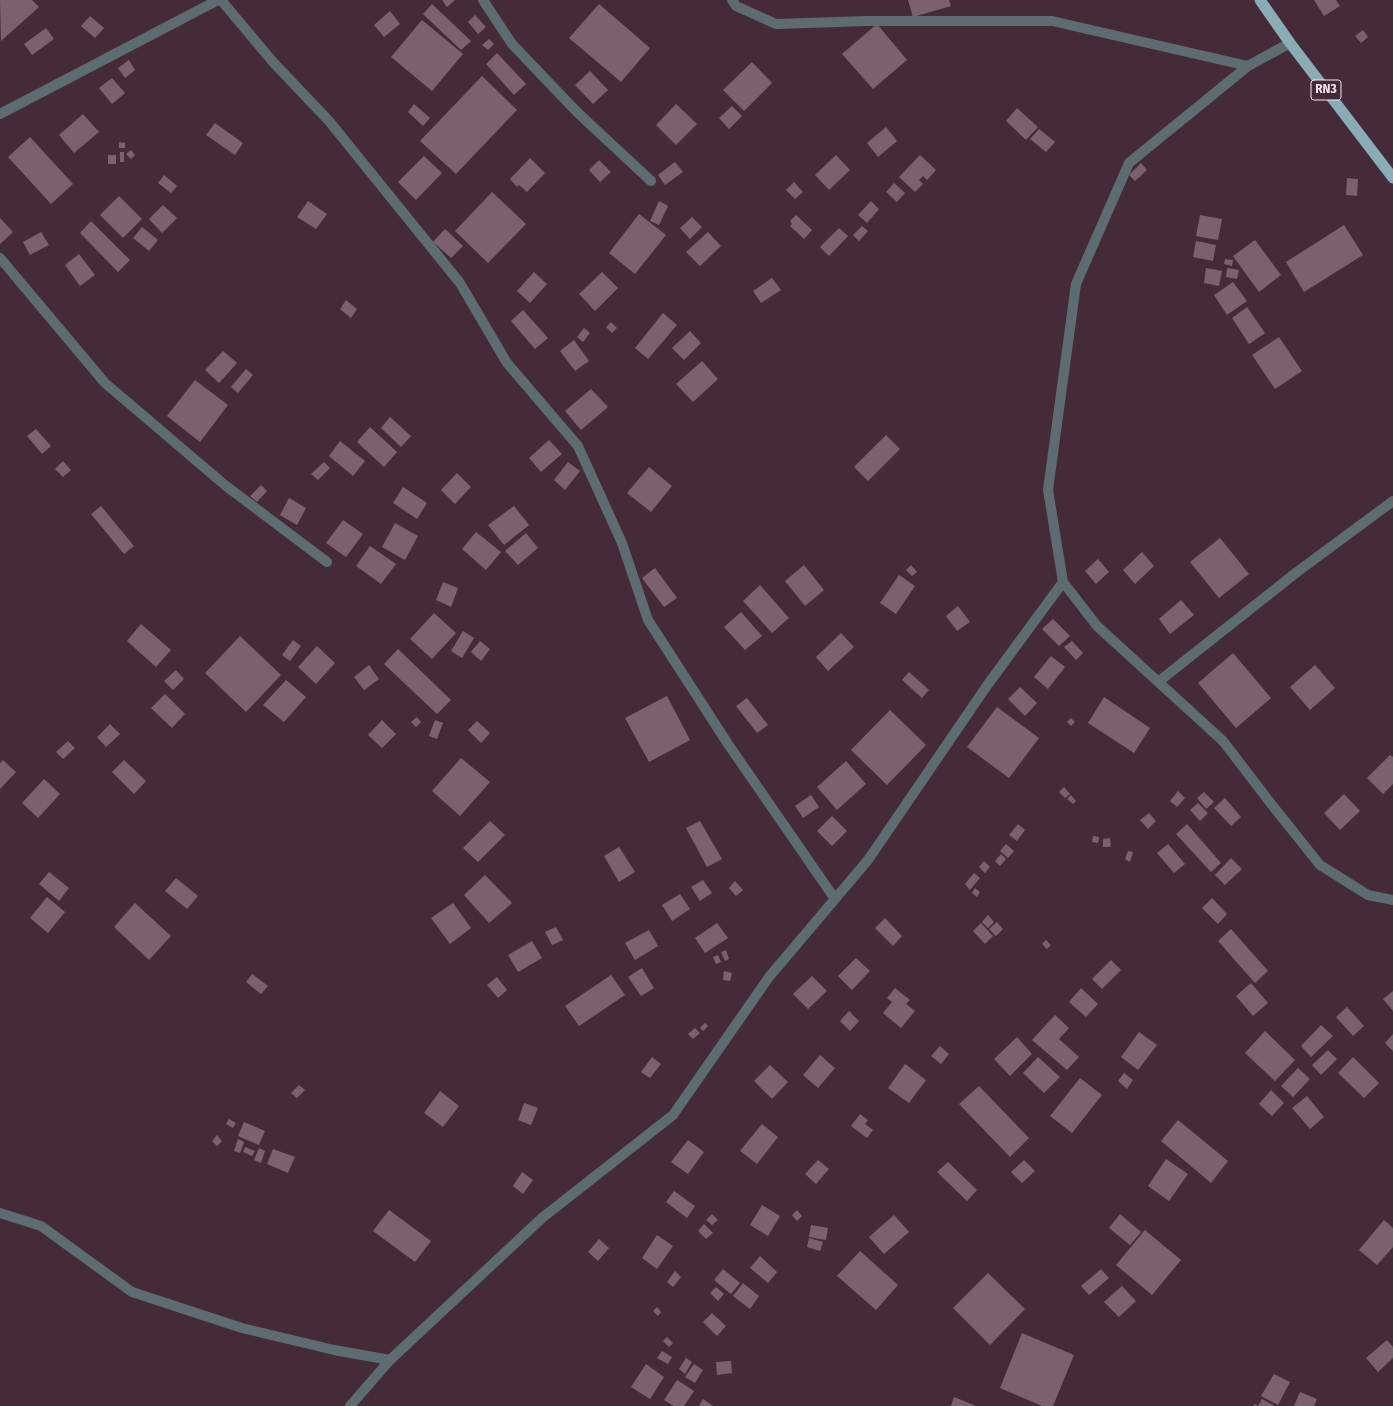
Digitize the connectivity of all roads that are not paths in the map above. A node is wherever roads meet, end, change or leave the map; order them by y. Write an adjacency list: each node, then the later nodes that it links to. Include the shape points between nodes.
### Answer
1 (220, 0): 7 (street); 15 (street, via 273,62 329,121 460,283 507,363 578,446 622,543 648,620 728,744)
2 (483, 0): 9 (street, via 512,44 578,112)
3 (732, 0): 6 (street, via 736,6 776,24 867,21 1052,21)
4 (1260, 0): 5 (highway, RN3)
5 (1290, 43): 6 (street); 8 (highway, RN3)
6 (1248, 66): 13 (street, via 1129,163 1076,284 1048,490)
7 (0, 114)
8 (1393, 178)
9 (651, 181)
10 (0, 258): 12 (street, via 105,383 226,486)
11 (1393, 501): 14 (street, via 1297,572)
12 (327, 562)
13 (1063, 582): 14 (street, via 1097,626); 15 (street, via 986,687 868,860)
14 (1158, 682): 16 (street, via 1223,741 1320,865 1368,895)
15 (835, 899): 18 (street, via 769,977 673,1115 542,1218)
16 (1393, 900)
17 (0, 1213): 18 (street, via 41,1226 132,1292 242,1328 334,1350)
18 (390, 1360): 19 (street)
19 (350, 1406)

